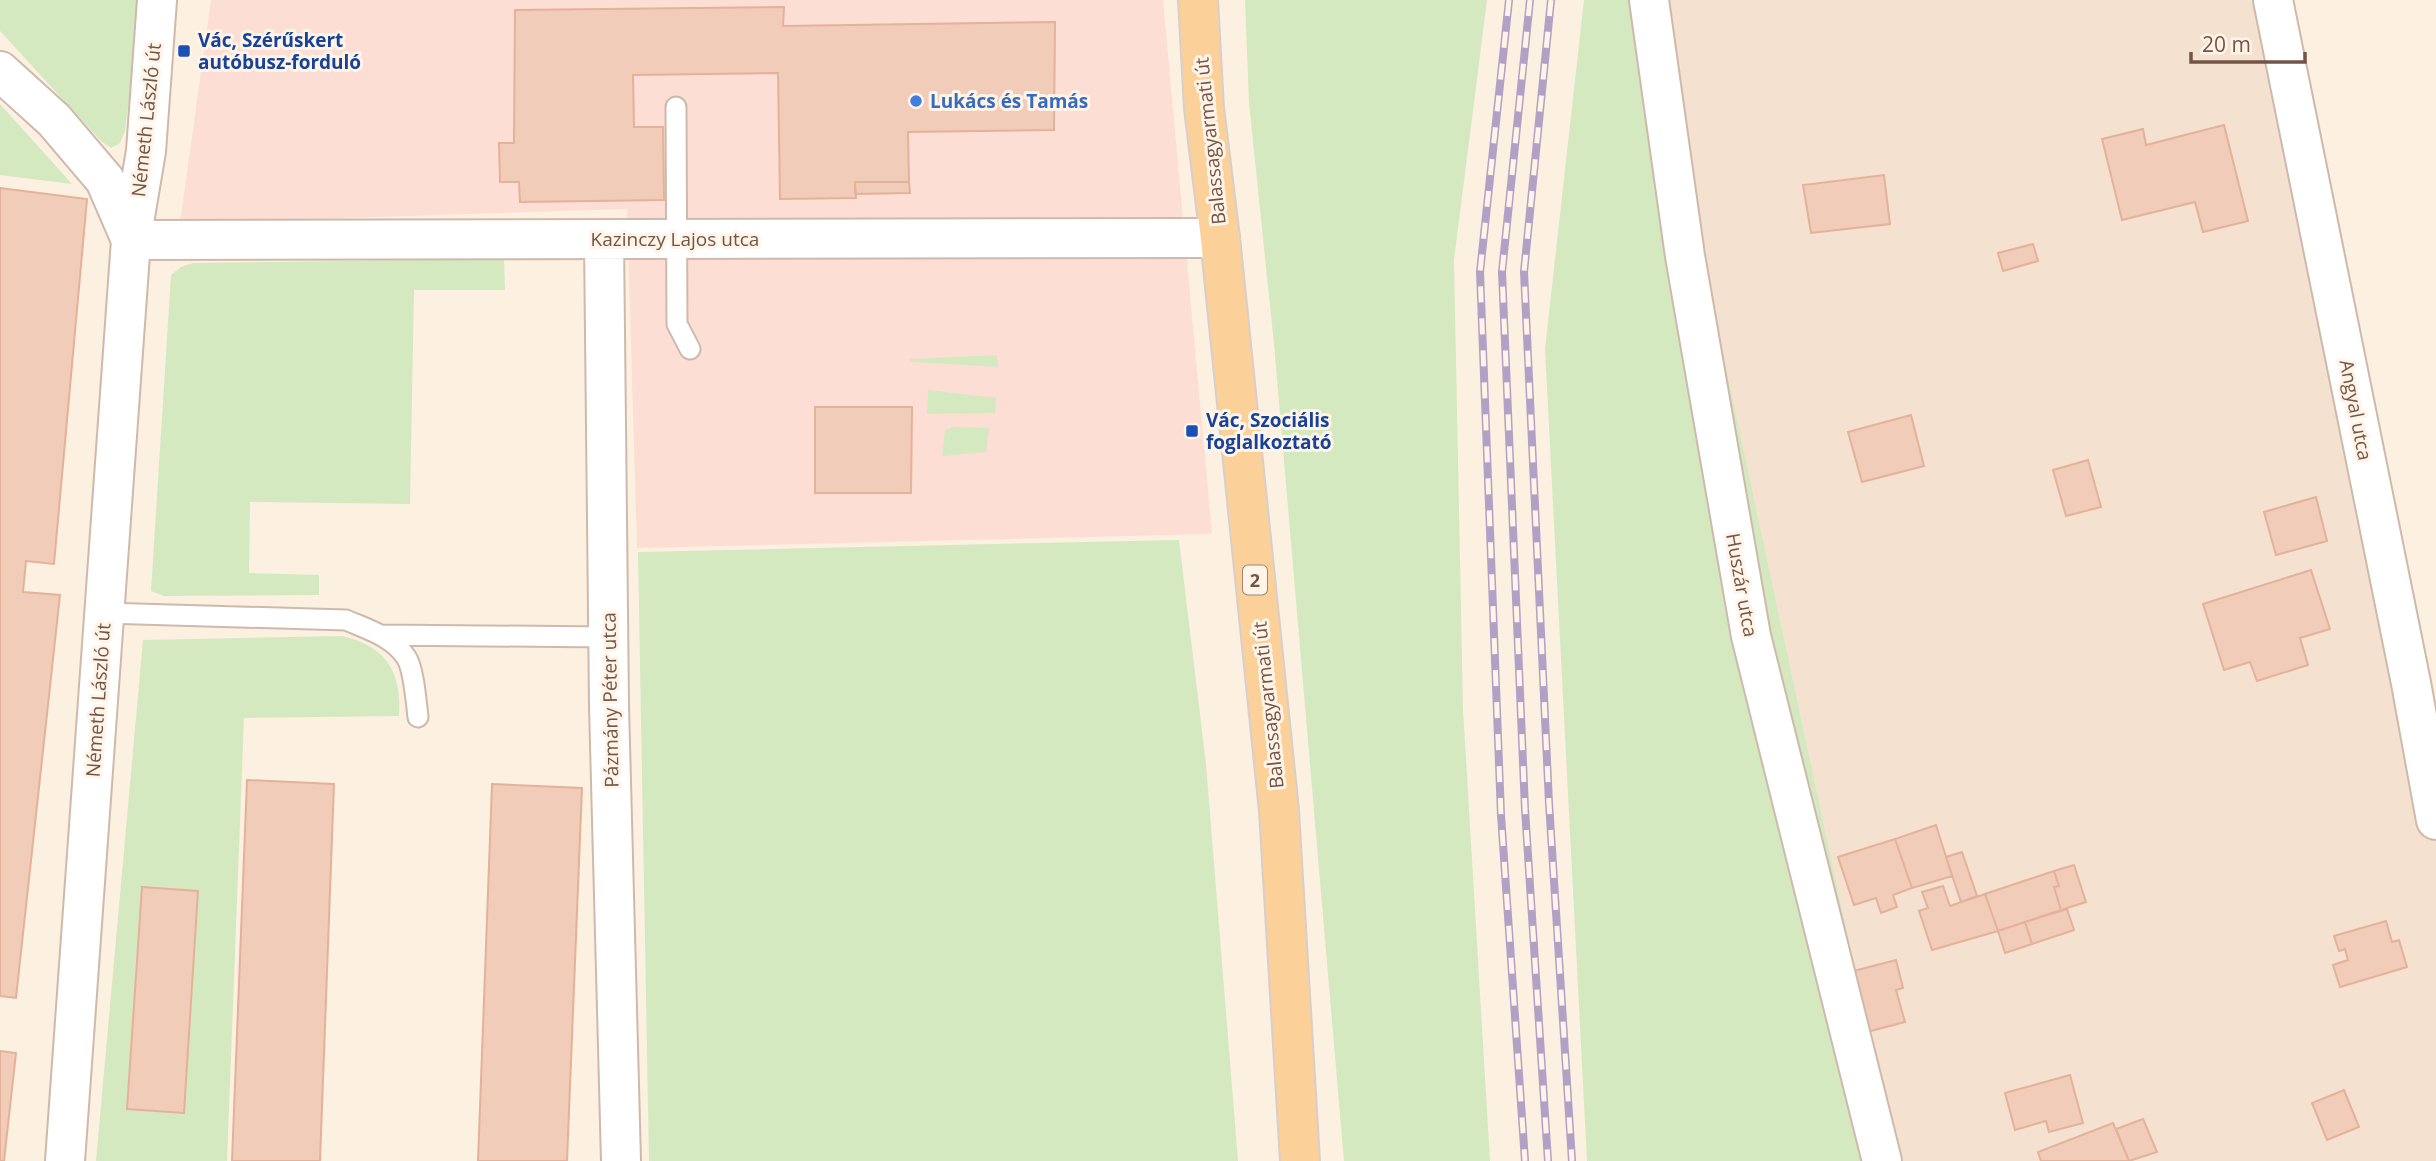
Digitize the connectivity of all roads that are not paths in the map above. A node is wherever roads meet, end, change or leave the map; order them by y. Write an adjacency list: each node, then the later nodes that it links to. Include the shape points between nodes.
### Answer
1 (158, 0): 10 (street, Németh László út, via 146,151)
2 (1198, 0): 7 (main road, Balassagyarmati út / 2, via 1204,108)
3 (1649, 0): 20 (street, Huszár utca, via 1685,256 1751,636)
4 (2273, 0): 16 (street, Angyal utca)
5 (0, 71): 10 (street, Németh László út, via 54,120 105,180)
6 (676, 107): 9 (lane)
7 (1220, 238): 9 (street, Kazinczy Lajos utca); 19 (main road, Balassagyarmati út / 2, via 1279,811)
8 (604, 239): 9 (street, Kazinczy Lajos utca); 10 (street, Kazinczy Lajos utca); 14 (street, Pázmány Péter utca)
9 (676, 239): 11 (lane, via 677,324)
10 (131, 240): 12 (street, Németh László út)
11 (690, 349)
12 (104, 613): 13 (lane, via 346,620); 17 (street, Németh László út)
13 (382, 635): 14 (lane); 15 (lane, via 407,658)
14 (609, 637): 18 (street, Pázmány Péter utca)
15 (418, 717)
16 (2436, 820)
17 (65, 1161)
18 (621, 1161)
19 (1300, 1161)
20 (1882, 1161)

